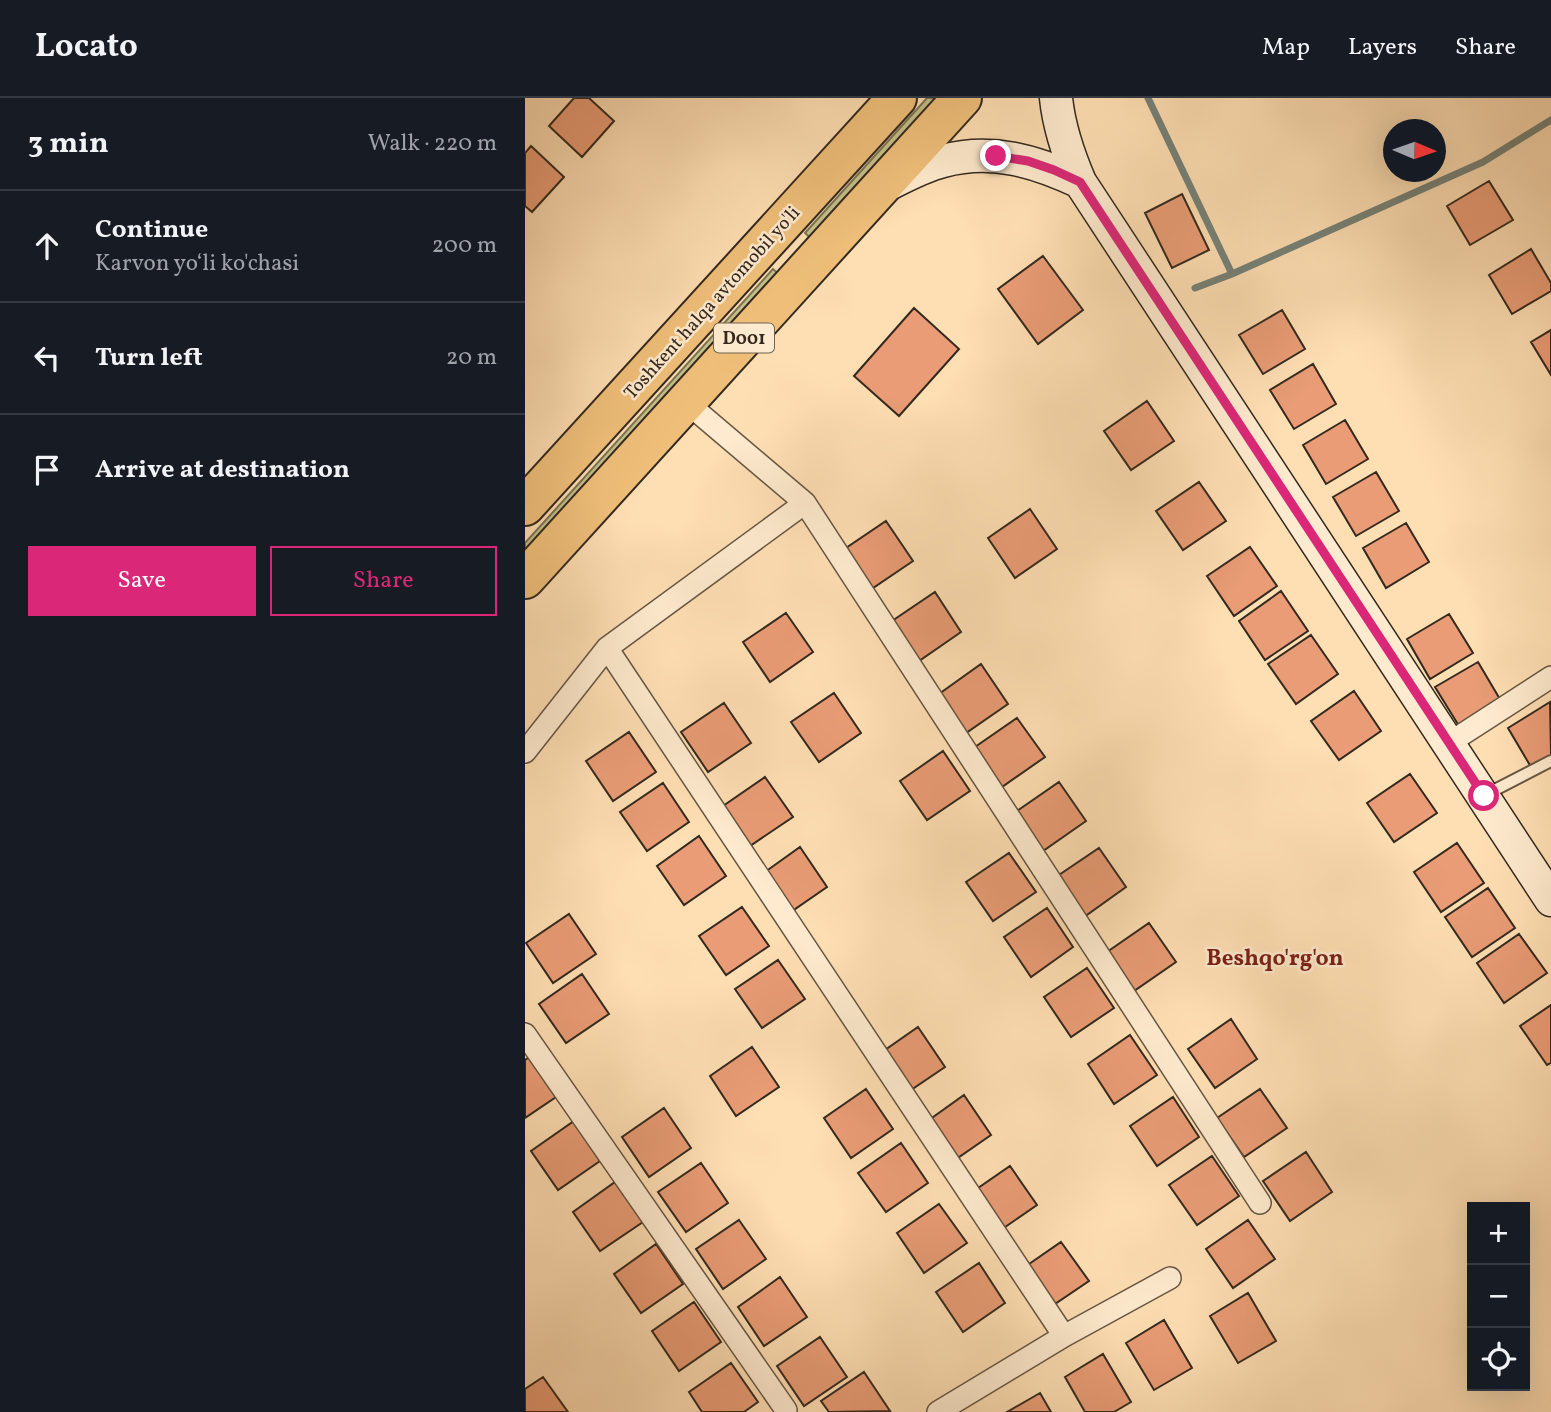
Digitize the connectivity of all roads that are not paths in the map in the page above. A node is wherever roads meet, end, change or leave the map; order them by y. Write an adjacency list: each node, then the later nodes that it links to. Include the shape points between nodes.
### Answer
1 (897, 98): 6 (highway, Toshkent halqa avtomobil yo'li / D001)
2 (962, 98): 5 (highway, D001)
3 (1056, 98): 4 (street, via 1059,126)
4 (1080, 182): 5 (street, via 1028,161 996,156 941,162); 14 (street)
5 (880, 188): 7 (highway, D001)
6 (774, 233): 7 (highway); 10 (highway, Toshkent halqa avtomobil yo'li / D001)
7 (811, 265): 8 (highway, D001)
8 (686, 402): 9 (street); 11 (highway, D001)
9 (805, 503): 12 (street); 20 (street)
10 (525, 506)
11 (525, 579)
12 (607, 648): 15 (street); 22 (street)
13 (1551, 677): 14 (street)
14 (1449, 743): 17 (street)
15 (525, 752)
16 (1551, 761): 17 (lane)
17 (1484, 796): 18 (street)
18 (1551, 900)
19 (525, 1034): 23 (street)
20 (1261, 1203)
21 (1170, 1278): 22 (street)
22 (1064, 1336): 24 (street)
23 (786, 1410)
24 (938, 1412)

